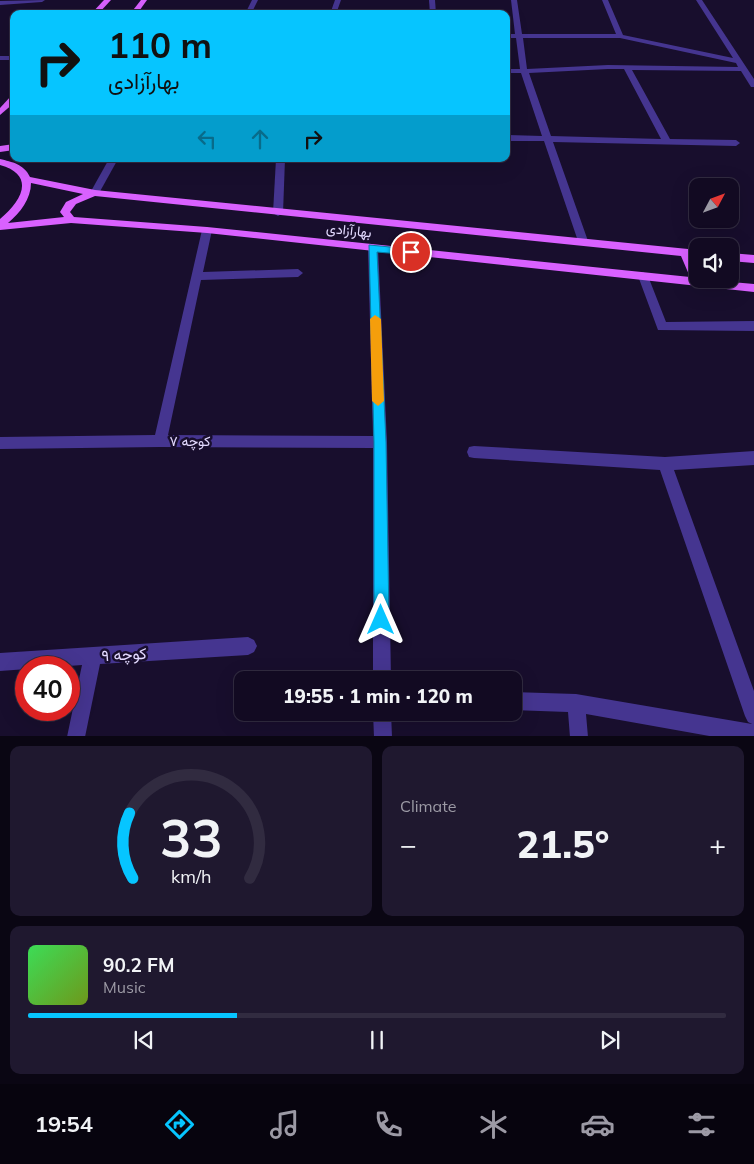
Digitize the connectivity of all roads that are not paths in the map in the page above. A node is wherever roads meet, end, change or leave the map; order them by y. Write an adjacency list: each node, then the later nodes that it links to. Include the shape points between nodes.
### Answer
1 (42, 0): 7 (street)
2 (108, 0): 8 (main road)
3 (144, 0): 9 (main road)
4 (514, 0): 11 (street)
5 (605, 0): 12 (street)
6 (699, 0): 13 (street)
7 (0, 3)
8 (98, 10)
9 (136, 10)
10 (510, 36): 11 (street)
11 (518, 36): 12 (street); 17 (street)
12 (620, 36): 13 (street)
13 (738, 60): 15 (street)
14 (627, 68): 15 (street); 17 (street); 23 (street)
15 (744, 69): 18 (street)
16 (510, 70): 17 (street)
17 (524, 71): 22 (street)
18 (754, 85)
19 (10, 102): 20 (main road)
20 (0, 112)
21 (510, 138): 22 (street)
22 (549, 139): 23 (street); 36 (street)
23 (667, 142): 24 (street)
24 (736, 143)
25 (0, 162): 29 (main road)
26 (21, 162): 29 (main road)
27 (111, 162): 31 (street)
28 (280, 162): 32 (street)
29 (19, 169): 30 (main road)
30 (27, 179): 31 (main road, بهارآزادی); 34 (main road, via 24,200)
31 (95, 193): 32 (main road, بهارآزادی); 33 (main road, via 67,205 65,212)
32 (278, 213): 36 (main road, بهارآزادی)
33 (71, 220): 34 (main road, بهارآزادی); 35 (main road, بهارآزادی)
34 (0, 226)
35 (207, 230): 37 (main road, بهارآزادی); 44 (street)
36 (583, 241): 38 (main road, بهارآزادی)
37 (372, 248): 45 (main road, بهارآزادی); 51 (street)
38 (685, 253): 39 (main road, بهارآزادی); 42 (main road)
39 (689, 253)
40 (739, 258): 41 (main road)
41 (754, 259)
42 (689, 262)
43 (298, 273): 44 (street)
44 (197, 276): 50 (street)
45 (644, 276): 46 (main road, بهارآزادی); 49 (street, via 662,327)
46 (689, 281)
47 (739, 286): 48 (main road, بهارآزادی)
48 (754, 288)
49 (754, 326)
50 (160, 441): 51 (street, کوچه ۷); 52 (street, کوچه ۷)
51 (380, 442): 59 (street)
52 (0, 443)
53 (474, 452): 55 (street)
54 (754, 458): 55 (street)
55 (665, 464): 62 (street)
56 (248, 646): 57 (street, کوچه ۹)
57 (93, 656): 58 (street, کوچه ۹); 65 (street)
58 (0, 662)
59 (382, 671)
60 (522, 701): 61 (street)
61 (576, 703): 64 (street); 67 (street)
62 (754, 716)
63 (382, 721): 66 (street)
64 (754, 734)
65 (76, 736)
66 (383, 736)
67 (579, 736)

